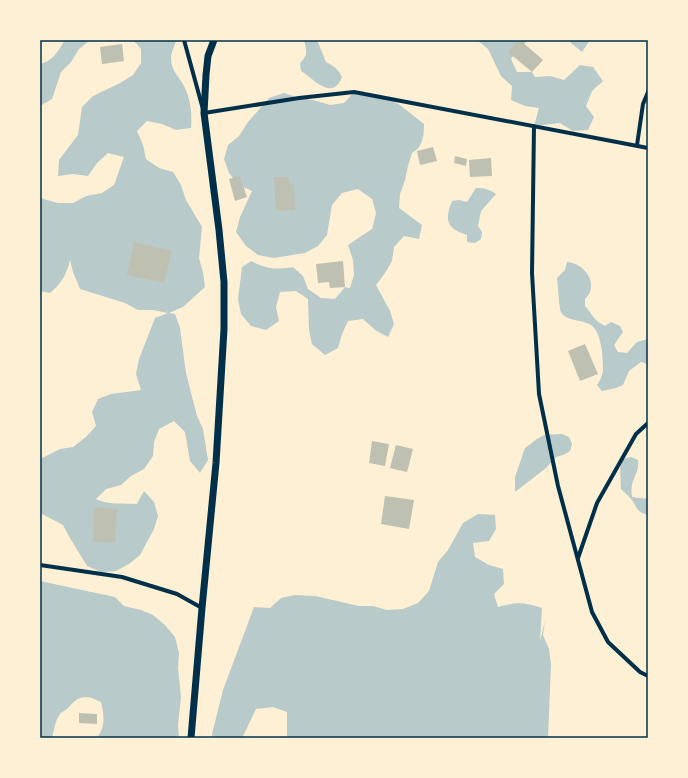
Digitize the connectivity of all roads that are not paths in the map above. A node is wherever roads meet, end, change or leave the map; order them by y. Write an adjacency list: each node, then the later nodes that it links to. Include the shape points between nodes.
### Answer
1 (184, 40): 4 (street)
2 (214, 40): 4 (street, via 208,56)
3 (648, 92): 6 (street, via 643,104)
4 (204, 113): 5 (street, via 354,92); 11 (street, via 224,282 224,329 216,463)
5 (534, 126): 6 (street); 9 (street, via 532,273 539,394 558,486)
6 (638, 145): 7 (street)
7 (648, 148)
8 (648, 423): 9 (street, via 636,434 597,503)
9 (578, 559): 12 (street, via 592,612 608,642 640,672)
10 (40, 565): 11 (street, via 122,578 177,594)
11 (202, 608): 13 (street)
12 (648, 676)
13 (192, 738)

